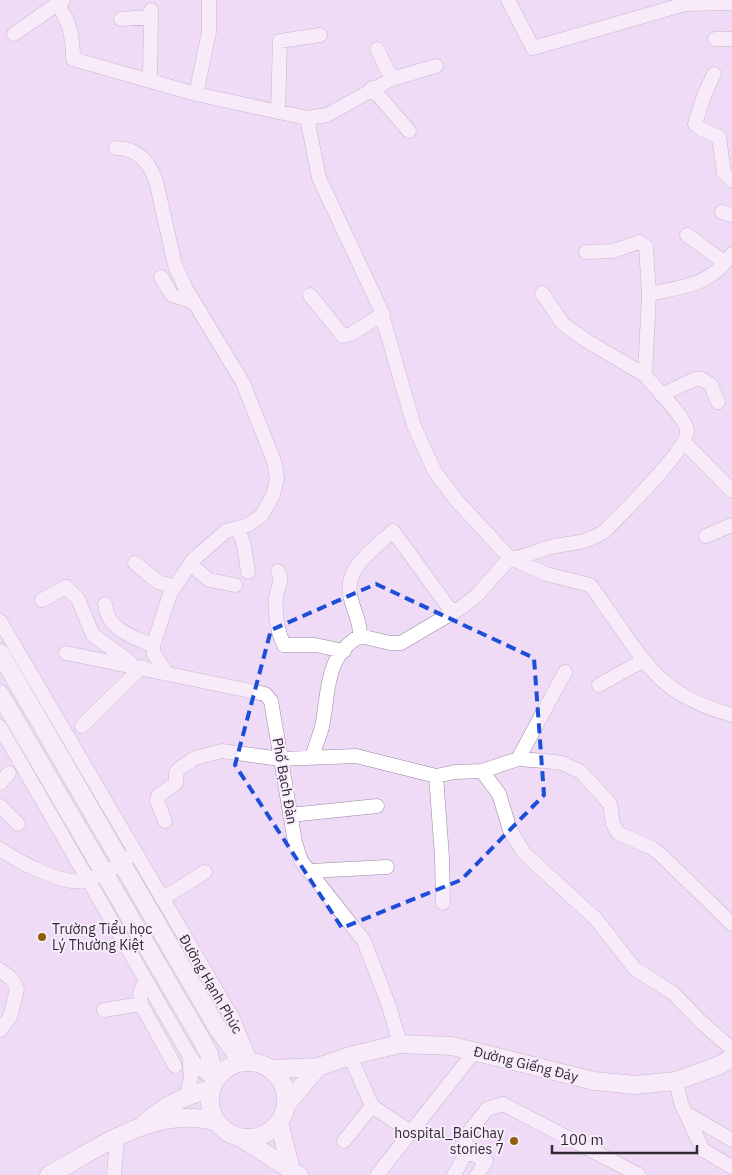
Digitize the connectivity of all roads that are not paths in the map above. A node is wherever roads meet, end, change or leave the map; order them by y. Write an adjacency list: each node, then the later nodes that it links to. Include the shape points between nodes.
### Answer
1 (209, 0): 16 (street, via 209,32)
2 (508, 0): 4 (street, via 533,48 685,4)
3 (60, 3): 6 (street); 14 (street, via 69,28 73,60)
4 (732, 3)
5 (121, 18): 14 (street, via 151,14)
6 (14, 34)
7 (320, 35): 17 (street, via 280,40)
8 (715, 39): 9 (street)
9 (732, 39)
10 (377, 49): 13 (street)
11 (436, 66): 13 (street)
12 (714, 74): 21 (street, via 695,124 720,137 724,173)
13 (392, 79): 15 (street)
14 (150, 81): 16 (street)
15 (372, 88): 18 (street, via 327,115); 19 (street)
16 (196, 94): 17 (street)
17 (278, 112): 18 (street)
18 (307, 118): 30 (street, via 319,178)
19 (409, 131)
20 (116, 148): 29 (street, via 145,158 152,169 173,259)
21 (732, 181)
22 (687, 236): 24 (street)
23 (586, 252): 27 (street, via 613,251 643,243 646,247)
24 (728, 259): 27 (street, via 716,273 704,280)
25 (162, 277): 29 (street, via 172,295)
26 (542, 293): 31 (street, via 563,324)
27 (649, 294): 31 (street)
28 (310, 295): 30 (street, via 343,336)
29 (194, 302): 37 (street, via 240,376 276,470 276,486 268,506 255,521)
30 (383, 314): 39 (street, via 414,426 428,459 451,494)
31 (645, 375): 32 (street)
32 (661, 395): 33 (street, via 695,379 702,379 711,385); 34 (street, via 681,418 686,429)
33 (718, 402)
34 (684, 442): 35 (street); 39 (street, via 678,453 605,531 578,544)
35 (732, 491)
36 (732, 525): 38 (street)
37 (238, 528): 41 (street, via 226,532); 43 (street)
38 (706, 536)
39 (510, 558): 48 (street, via 476,596); 55 (street, via 546,574 590,584)
40 (135, 563): 45 (street, via 158,582)
41 (190, 564): 44 (street, via 209,580); 45 (street)
42 (278, 571): 52 (street, via 281,580 276,598 277,626 284,645 315,645)
43 (248, 572)
44 (235, 586)
45 (175, 587): 51 (street)
46 (42, 600): 56 (street, via 66,587 78,599 93,635)
47 (105, 604): 51 (street, via 110,622)
48 (452, 612): 50 (street, via 401,643); 50 (street, via 393,531 350,577 349,594 360,625)
49 (0, 621): 75 (street, Đường Hạnh Phúc)
50 (360, 636): 52 (street)
51 (153, 646): 57 (street, via 154,654)
52 (344, 651): 64 (street, via 326,687 322,726)
53 (0, 653): 75 (main road, Đường Hạnh Phúc)
54 (66, 653): 56 (street, Phố Bạch Đàn)
55 (644, 660): 59 (street); 61 (street, via 672,690 702,706)
56 (139, 666): 57 (street, Phố Bạch Đàn); 62 (street)
57 (166, 672): 65 (street, Phố Bạch Đàn, via 265,694 271,701)
58 (566, 672): 66 (street)
59 (598, 685)
60 (0, 694): 79 (main road)
61 (732, 715)
62 (82, 726)
63 (0, 727): 79 (street)
64 (312, 757): 65 (street); 68 (street, via 356,756)
65 (280, 759): 71 (street, Phố Bạch Đàn); 72 (street, via 222,752 195,758 176,772 176,783 158,796)
66 (518, 759): 67 (street); 82 (street, via 562,763 581,772 610,804 618,833 660,854)
67 (482, 771): 68 (street); 89 (street, via 499,794 510,830 524,853 596,919 635,969 677,996)
68 (436, 776): 81 (street)
69 (0, 806): 73 (street)
70 (377, 806): 71 (street)
71 (290, 815): 77 (street, Phố Bạch Đàn, via 301,860)
72 (165, 821)
73 (18, 824)
74 (0, 849): 79 (street, via 58,878 69,881)
75 (128, 859): 79 (street); 80 (street, Đường Hạnh Phúc); 94 (main road, Đường Hạnh Phúc, via 218,1029 237,1055)
76 (387, 867): 77 (street)
77 (310, 871): 88 (street, Phố Bạch Đàn, via 364,941)
78 (205, 872): 80 (street)
79 (96, 876): 84 (street); 98 (main road, via 209,1054)
80 (162, 900): 94 (street, Đường Hạnh Phúc, via 232,1017)
81 (443, 903)
82 (732, 924)
83 (0, 970): 87 (street, via 12,979 17,989 10,1017)
84 (145, 981): 85 (street, via 140,993); 91 (street)
85 (141, 1004): 86 (street); 95 (street)
86 (104, 1010)
87 (0, 1030)
88 (400, 1044): 90 (main road, Đường Giếng Đáy, via 452,1046); 92 (main road, Đường Giếng Đáy)
89 (732, 1049)
90 (475, 1051): 99 (main road, Đường Giếng Đáy, via 594,1082 635,1085); 107 (street)
91 (189, 1055): 98 (street); 100 (street, via 191,1078)
92 (350, 1056): 96 (main road, Đường Giếng Đáy); 102 (street)
93 (732, 1058): 99 (main road, Đường Giếng Đáy)
94 (251, 1062): 97 (main road); 98 (main road, via 231,1066)
95 (175, 1066)
96 (318, 1067): 97 (main road, Đường Giếng Đáy); 101 (main road)
97 (270, 1069): 101 (main road, via 283,1084)
98 (211, 1081): 100 (main road); 104 (main road, via 210,1106)
99 (676, 1081): 103 (street, via 681,1103)
100 (187, 1094): 106 (main road)
101 (286, 1104): 105 (main road)
102 (372, 1106): 107 (street); 111 (street)
103 (688, 1115): 110 (street); 113 (street, via 703,1150)
104 (216, 1122): 106 (main road, via 202,1118 175,1119); 108 (main road, via 231,1135)
105 (279, 1123): 108 (main road, via 262,1136); 114 (main road)
106 (141, 1126): 109 (main road)
107 (409, 1131): 117 (street)
108 (241, 1138): 114 (main road)
109 (117, 1139): 115 (main road); 116 (street)
110 (732, 1140)
111 (344, 1141)
112 (467, 1151): 118 (street); 119 (street, via 486,1161); 120 (street, via 465,1137 487,1109 503,1104)
113 (732, 1167)
114 (295, 1172)
115 (49, 1175)
116 (114, 1175)
117 (377, 1175)
118 (454, 1175)
119 (477, 1175)
120 (639, 1175)

